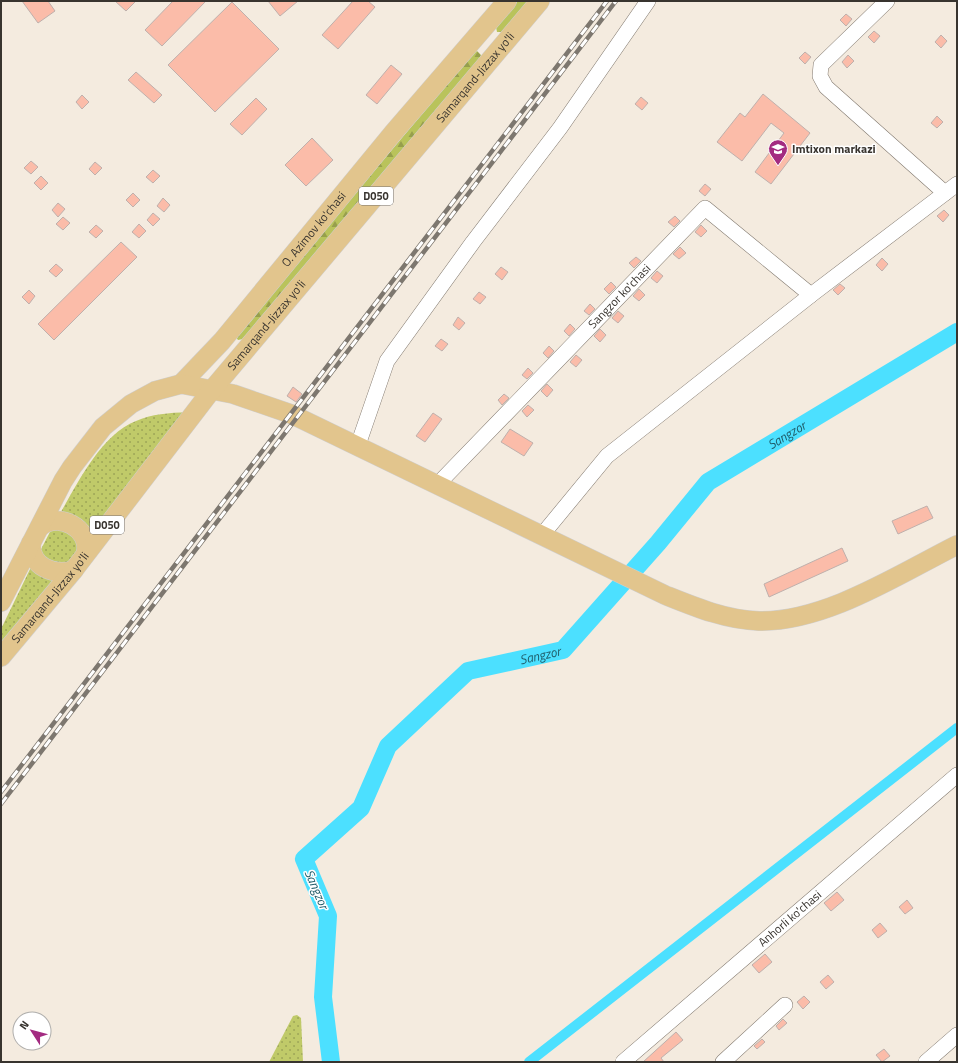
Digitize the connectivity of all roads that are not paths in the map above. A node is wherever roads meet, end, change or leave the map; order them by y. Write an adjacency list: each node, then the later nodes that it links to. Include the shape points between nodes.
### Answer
1 (507, 1): 5 (main road, O. Azimov ko'chasi / D050)
2 (540, 1): 6 (main road, Samarqand-Jizzax yo'li / D050)
3 (648, 1): 12 (street, via 560,128 387,361)
4 (887, 1): 8 (street, via 821,65 820,76 826,87)
5 (469, 45): 6 (main road, via 486,45 489,51); 10 (main road, O. Azimov ko'chasi / D050, via 222,341)
6 (488, 62): 11 (main road, Samarqand-Jizzax yo'li / D050)
7 (957, 184): 8 (street)
8 (945, 194): 9 (street)
9 (811, 295): 13 (street, Sangzor ko'chasi, via 706,208); 15 (street, via 607,456)
10 (181, 384): 11 (main road); 14 (main road, via 156,391 143,398 116,415 103,427 66,476)
11 (211, 391): 12 (main road, via 233,394 291,414); 17 (main road, Samarqand-Jizzax yo'li / D050)
12 (358, 446): 13 (main road)
13 (438, 484): 15 (main road)
14 (35, 535): 17 (main road, via 46,522 67,522 81,532 86,540); 18 (main road, via 31,554 34,558 48,570); 19 (main road)
15 (542, 535): 16 (main road, via 702,610 759,621 807,614 852,597)
16 (957, 545)
17 (86, 553): 18 (main road, Samarqand-Jizzax yo'li / D050)
18 (74, 570): 20 (main road, Samarqand-Jizzax yo'li / D050)
19 (3, 593)
20 (1, 657)
21 (957, 775): 24 (street, Anhorli ko'chasi)
22 (786, 1005): 25 (street)
23 (957, 1035): 26 (street)
24 (623, 1062)
25 (723, 1062)
26 (927, 1062)

